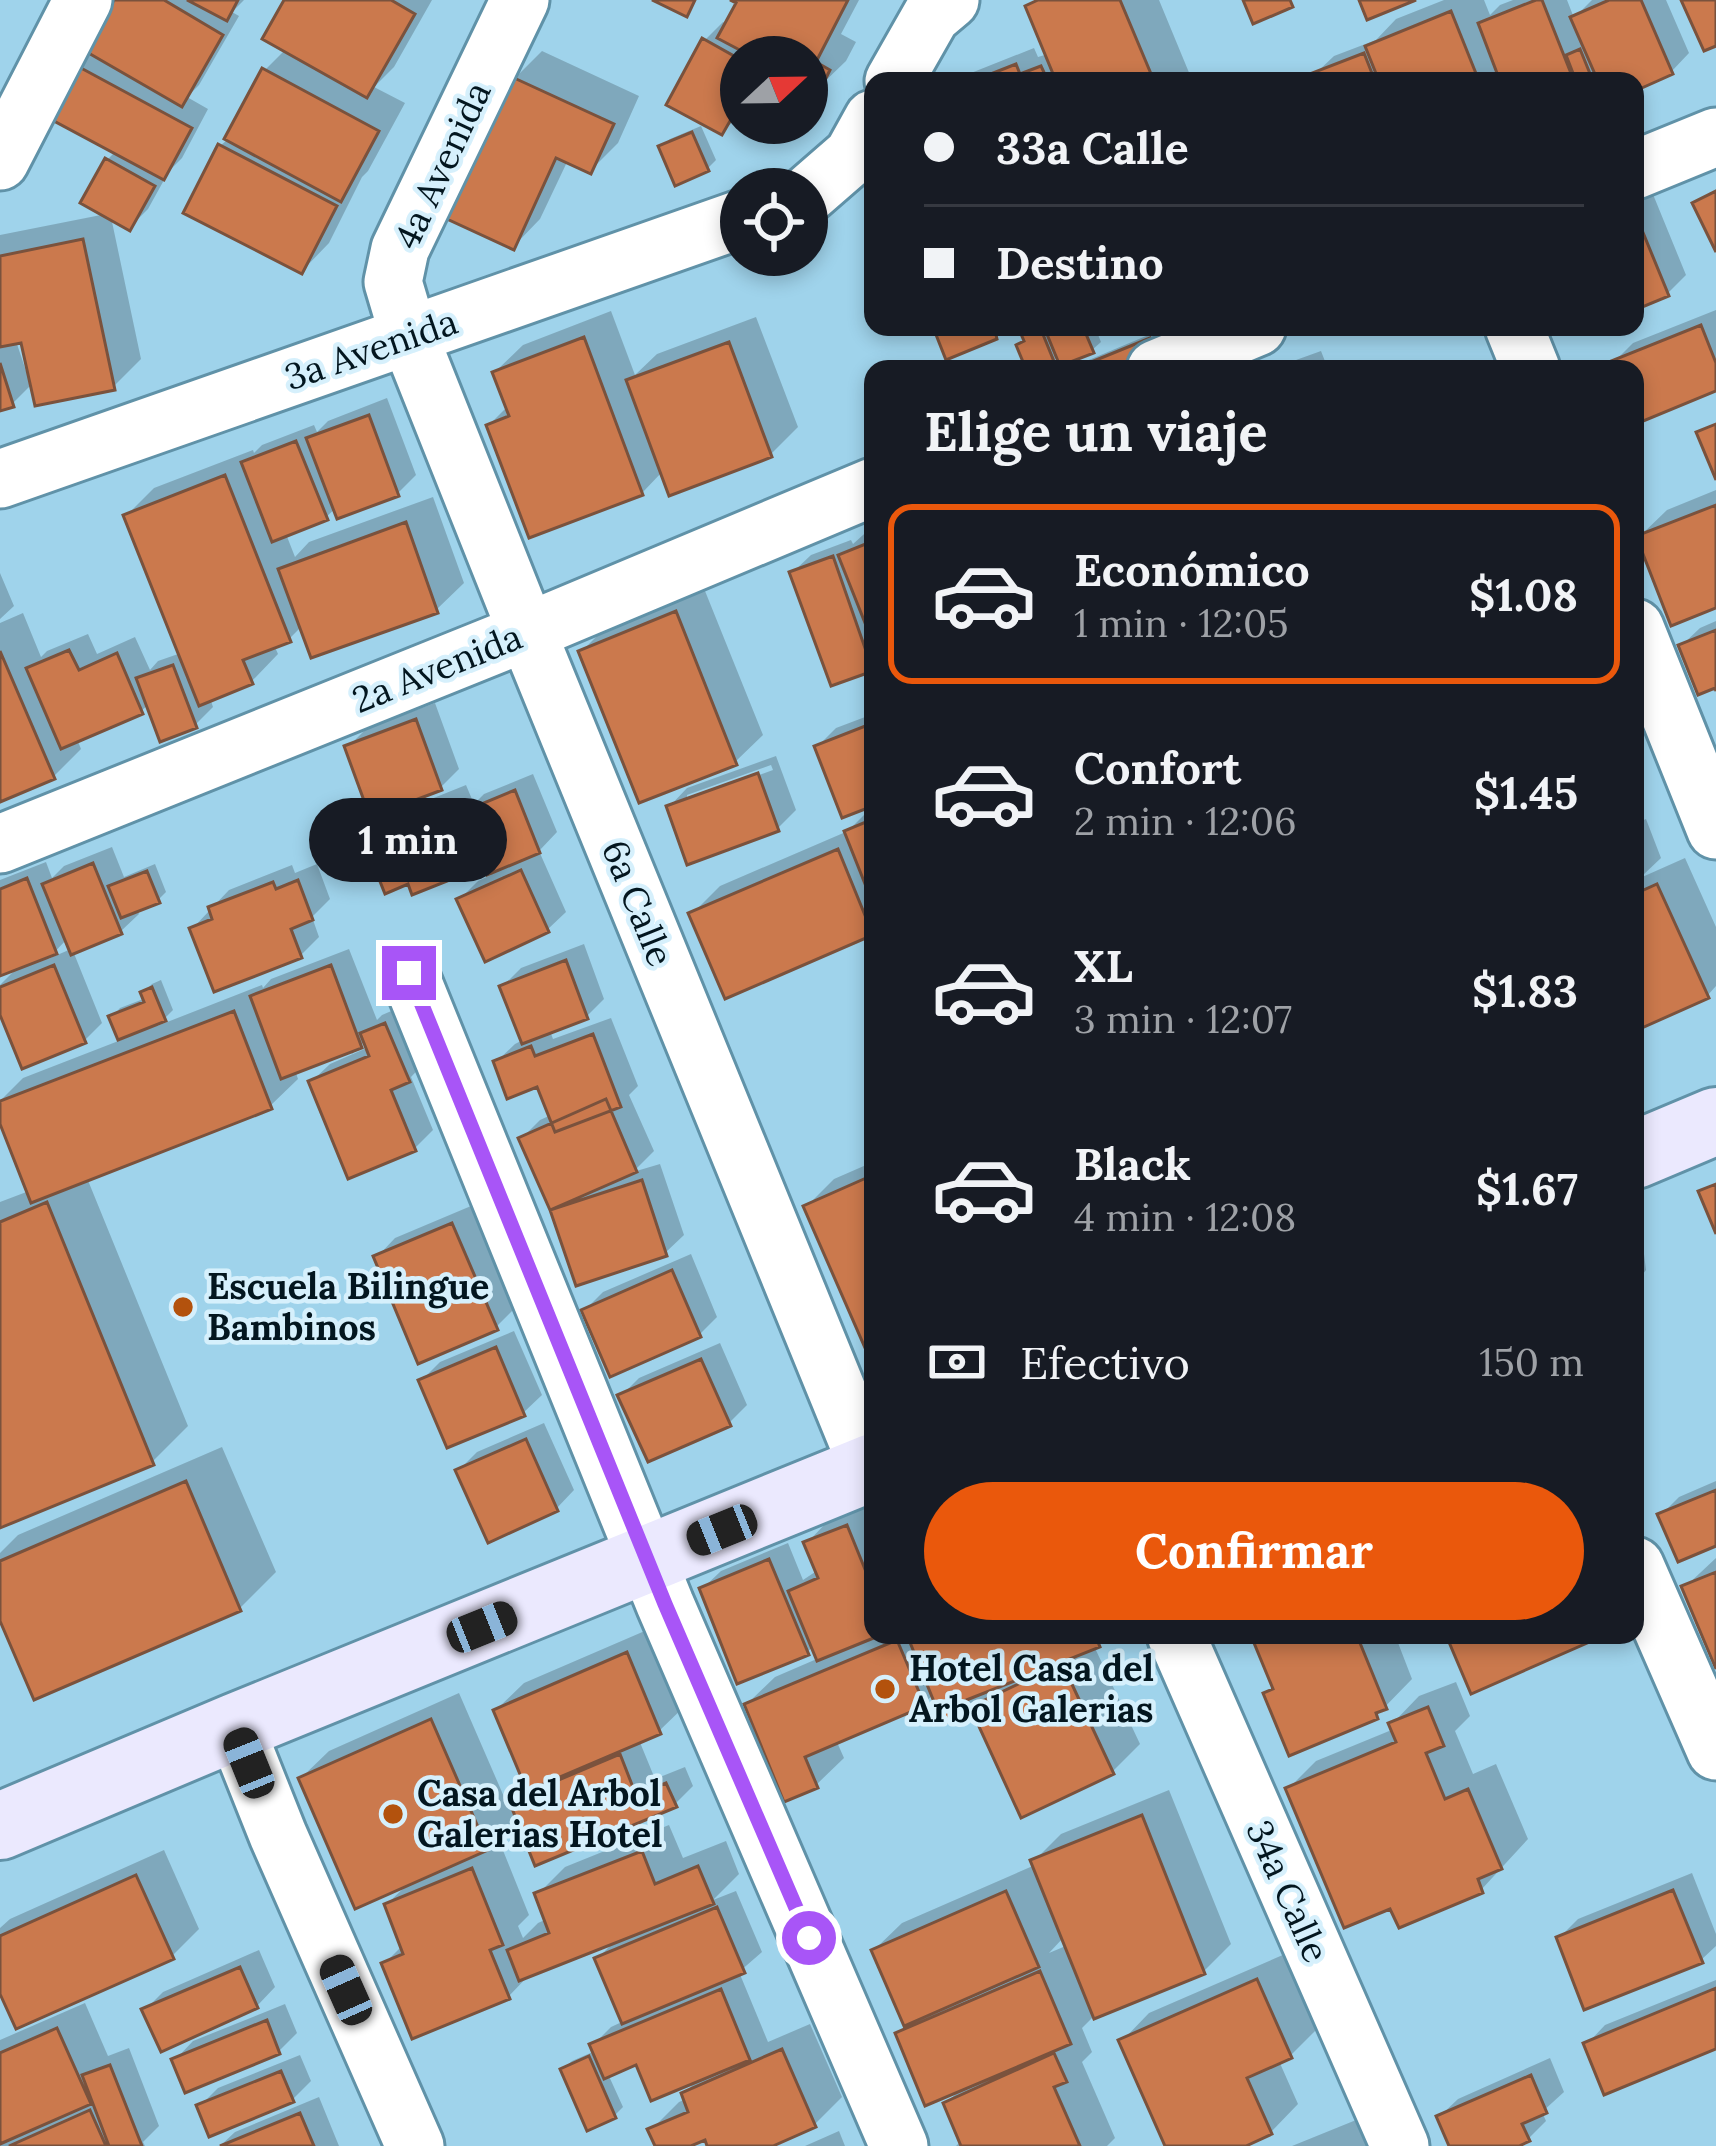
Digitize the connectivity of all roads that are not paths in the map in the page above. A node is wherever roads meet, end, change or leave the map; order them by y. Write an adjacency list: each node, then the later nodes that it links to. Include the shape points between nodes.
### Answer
1 (83, 0): 7 (street)
2 (520, 0): 11 (street, 4a Avenida, via 400,249 393,282)
3 (950, 0): 4 (street, via 931,16)
4 (899, 72)
5 (864, 134): 9 (street)
6 (1716, 137): 8 (street)
7 (0, 161)
8 (1644, 166)
9 (828, 176)
10 (720, 226): 11 (street, 3a Avenida)
11 (409, 336): 14 (street, 3a Avenida); 16 (street, 6a Calle)
12 (1235, 336): 13 (street)
13 (1178, 360)
14 (0, 479)
15 (864, 491): 16 (street, 2a Avenida)
16 (527, 632): 19 (street, 2a Avenida); 23 (street, 6a Calle)
17 (1644, 650): 18 (street)
18 (1716, 830)
19 (0, 844)
20 (409, 973): 25 (street)
21 (1716, 1120): 22 (main road)
22 (1644, 1151)
23 (864, 1451)
24 (864, 1471): 25 (main road)
25 (647, 1560): 28 (main road); 32 (street)
26 (1644, 1587): 29 (street)
27 (1180, 1644): 33 (street, 34a Calle)
28 (235, 1727): 30 (main road); 31 (street)
29 (1716, 1751)
30 (0, 1826)
31 (415, 2146)
32 (899, 2146)
33 (1400, 2146)

